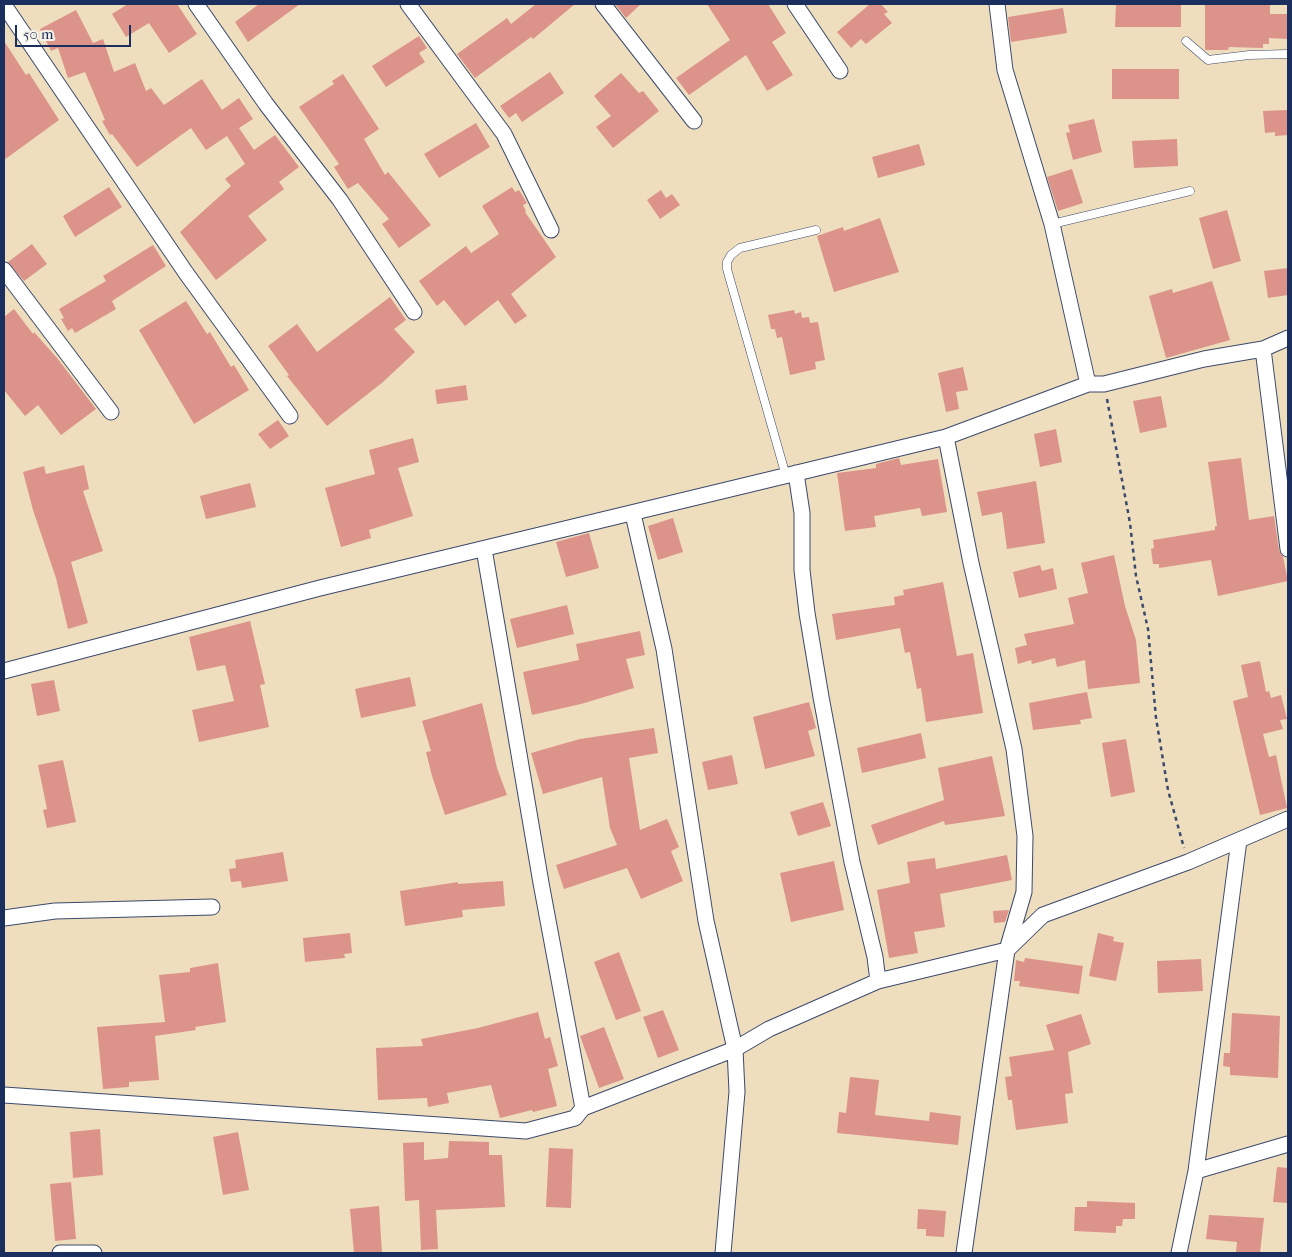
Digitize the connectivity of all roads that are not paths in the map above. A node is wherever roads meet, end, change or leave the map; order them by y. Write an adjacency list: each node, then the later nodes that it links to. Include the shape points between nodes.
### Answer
1 (196, 4): 16 (street, via 266,104 340,200)
2 (408, 4): 13 (street, via 504,134)
3 (603, 4): 10 (street)
4 (795, 4): 9 (street)
5 (997, 4): 12 (street, via 1005,70)
6 (4, 5): 21 (street, via 186,273)
7 (1186, 42): 8 (lane, via 1208,60)
8 (1288, 54)
9 (840, 71)
10 (694, 121)
11 (1190, 191): 12 (lane)
12 (1052, 224): 19 (street)
13 (552, 230)
14 (816, 230): 23 (lane, via 740,248 727,262)
15 (4, 270): 20 (street)
16 (414, 312)
17 (1288, 338): 18 (street)
18 (1263, 349): 19 (street, via 1204,359 1104,384); 26 (street)
19 (1088, 384): 22 (street)
20 (111, 412)
21 (290, 416)
22 (946, 437): 23 (street); 32 (street, via 1014,749 1025,836 1024,892)
23 (791, 475): 24 (street); 33 (street, via 802,513 802,570 821,697)
24 (633, 514): 25 (street); 34 (street, via 664,649 706,921)
25 (484, 549): 27 (street, via 320,588); 36 (street)
26 (1288, 549)
27 (4, 671)
28 (1288, 819): 29 (street)
29 (1239, 840): 32 (street, via 1043,915); 38 (street)
30 (212, 907): 31 (street, via 56,911)
31 (4, 918)
32 (1007, 950): 33 (street); 42 (street)
33 (878, 981): 34 (street, via 768,1029)
34 (735, 1049): 36 (street); 41 (street, via 737,1092)
35 (4, 1095): 36 (street, via 526,1131 575,1118)
36 (583, 1108)
37 (1288, 1144): 38 (street)
38 (1196, 1171): 43 (street)
39 (60, 1253): 40 (street)
40 (94, 1253)
41 (723, 1253)
42 (964, 1253)
43 (1179, 1253)

